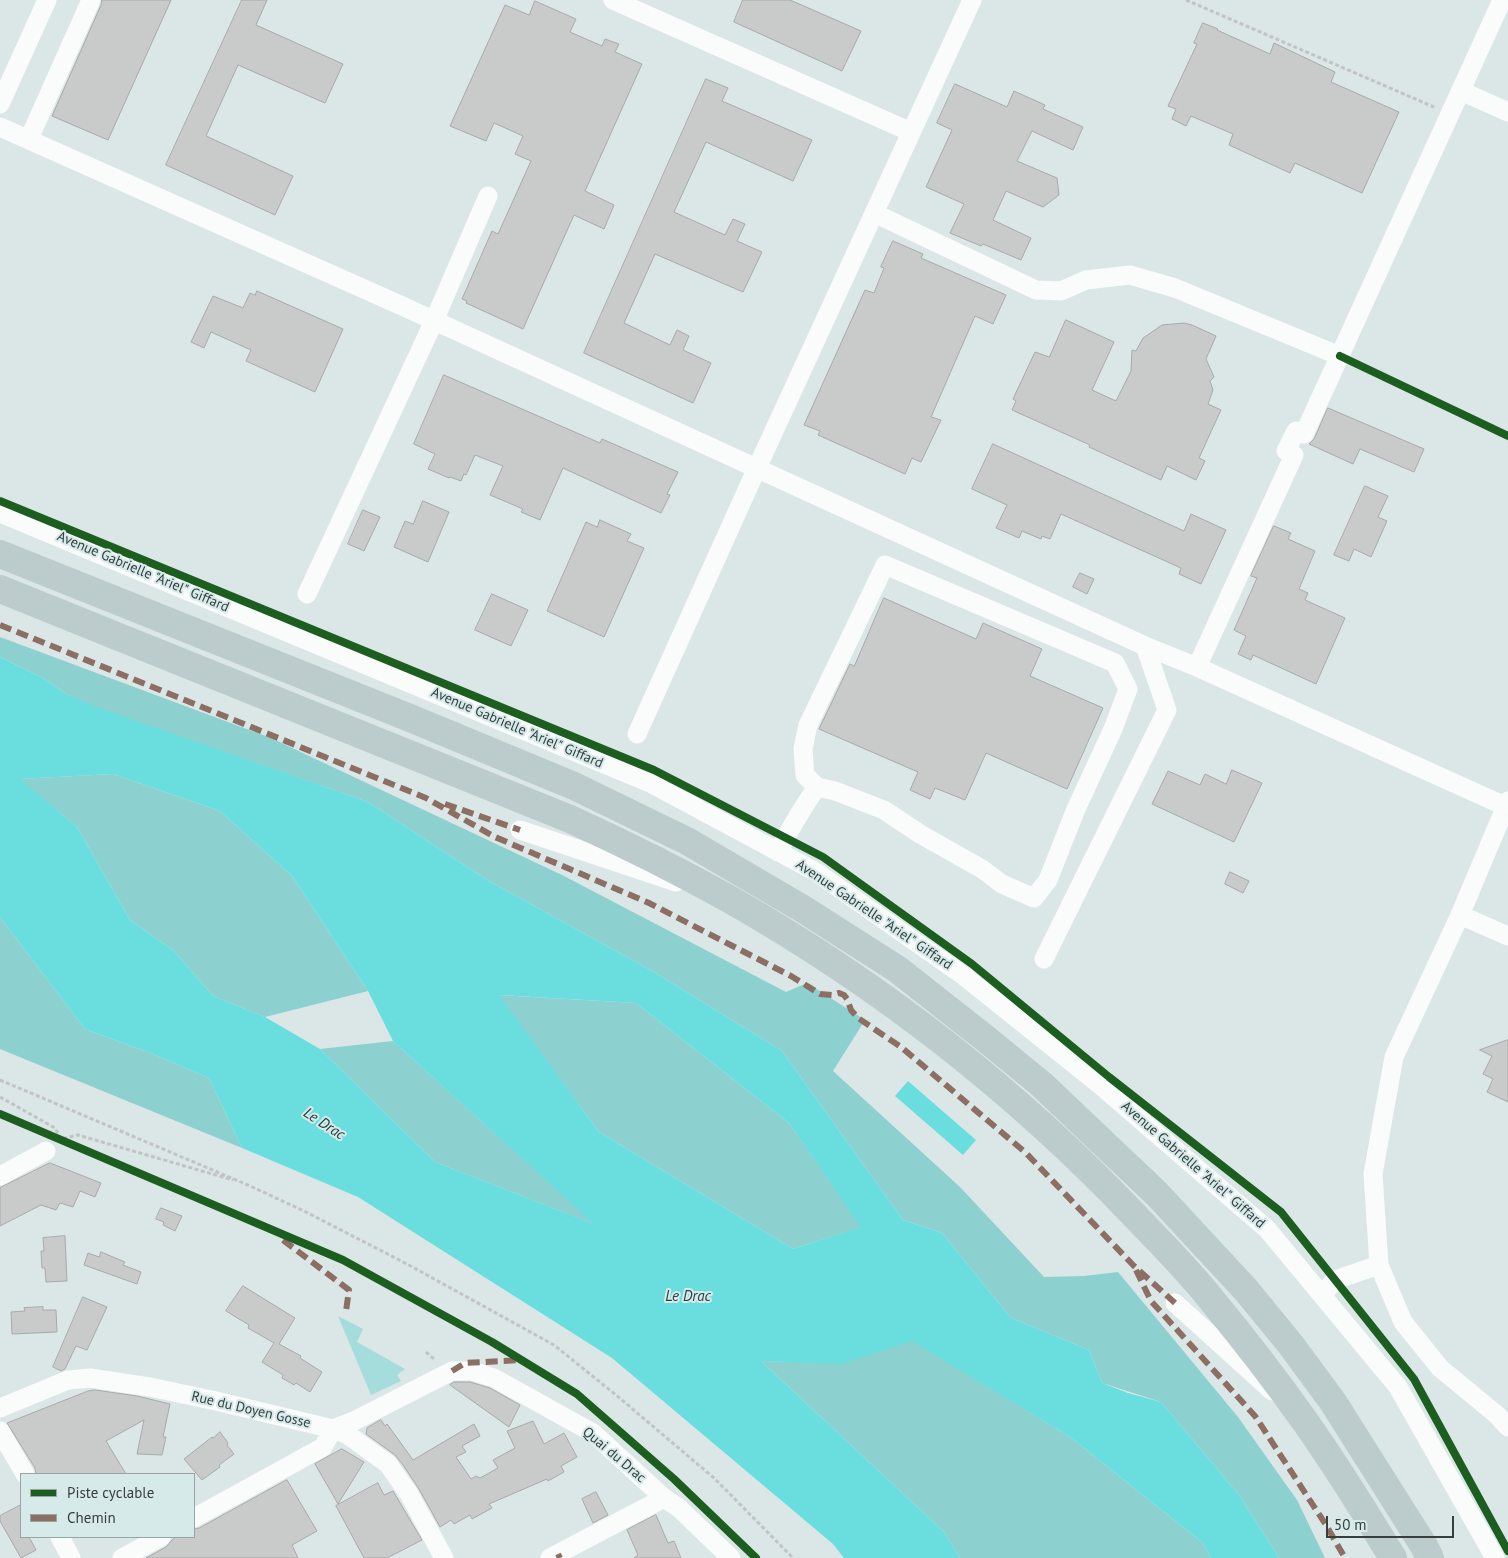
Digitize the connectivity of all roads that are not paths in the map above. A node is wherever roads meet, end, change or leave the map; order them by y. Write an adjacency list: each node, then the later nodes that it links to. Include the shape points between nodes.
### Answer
1 (47, 0): 7 (street)
2 (90, 0): 11 (street)
3 (613, 0): 10 (street)
4 (972, 0): 10 (street)
5 (1502, 0): 6 (street)
6 (1461, 91): 8 (street); 15 (street)
7 (0, 104)
8 (1508, 112)
9 (0, 127): 11 (street)
10 (911, 132): 13 (street)
11 (29, 139): 14 (street)
12 (488, 196): 14 (street)
13 (874, 213): 15 (street, via 1036,290 1061,291 1086,280 1130,275 1175,288); 16 (street)
14 (434, 321): 16 (street); 20 (street)
15 (1340, 356): 22 (street, via 1304,434 1296,431 1286,451 1294,455)
16 (756, 468): 21 (street); 23 (street)
17 (0, 513): 27 (street, Avenue Gabrielle "Ariel" Giffard, via 650,783)
18 (0, 554): 47 (highway, via 574,786 687,841 897,969 1040,1084 1157,1194 1246,1290 1333,1402)
19 (0, 589): 28 (highway, via 570,819)
20 (307, 594)
21 (1145, 646): 22 (street); 31 (street, via 1167,710)
22 (1197, 667): 25 (street)
23 (637, 734)
24 (818, 787): 24 (street, via 805,775 803,749 808,725 885,565 1115,663 1128,689 1048,880 1034,898 1002,884 884,810); 27 (street, via 790,827)
25 (1506, 803): 29 (street)
26 (520, 830): 28 (street)
27 (778, 852): 35 (street, Avenue Gabrielle "Ariel" Giffard, via 816,872 964,976 1100,1084 1267,1229)
28 (731, 900): 38 (highway, via 886,999 1047,1128 1179,1262)
29 (1460, 915): 30 (street); 34 (street, via 1394,1057 1373,1174)
30 (1508, 936)
31 (1044, 959)
32 (46, 1152): 33 (street)
33 (0, 1176)
34 (1379, 1265): 35 (street, via 1335,1280); 39 (street, via 1403,1322 1440,1368 1498,1414)
35 (1322, 1295): 54 (street, Avenue Gabrielle "Ariel" Giffard, via 1398,1387)
36 (1175, 1304): 38 (street)
37 (0, 1408): 40 (street, Rue du Doyen Gosse, via 68,1380 90,1378 179,1393)
38 (1305, 1421): 53 (highway)
39 (1508, 1427)
40 (333, 1429): 43 (street, Quai du Drac, via 452,1371 472,1371 494,1378 593,1433); 44 (street, via 323,1447); 51 (street, Rue du Doyen Gosse, via 348,1435 388,1464 409,1494)
41 (0, 1431): 42 (street)
42 (24, 1473)
43 (664, 1498): 48 (street); 52 (street, Quai du Drac, via 679,1508)
44 (195, 1517)
45 (61, 1538): 49 (street)
46 (159, 1538): 50 (street)
47 (1430, 1554)
48 (556, 1557)
49 (71, 1558)
50 (122, 1558)
51 (444, 1558)
52 (731, 1558)
53 (1393, 1558)
54 (1495, 1558)

